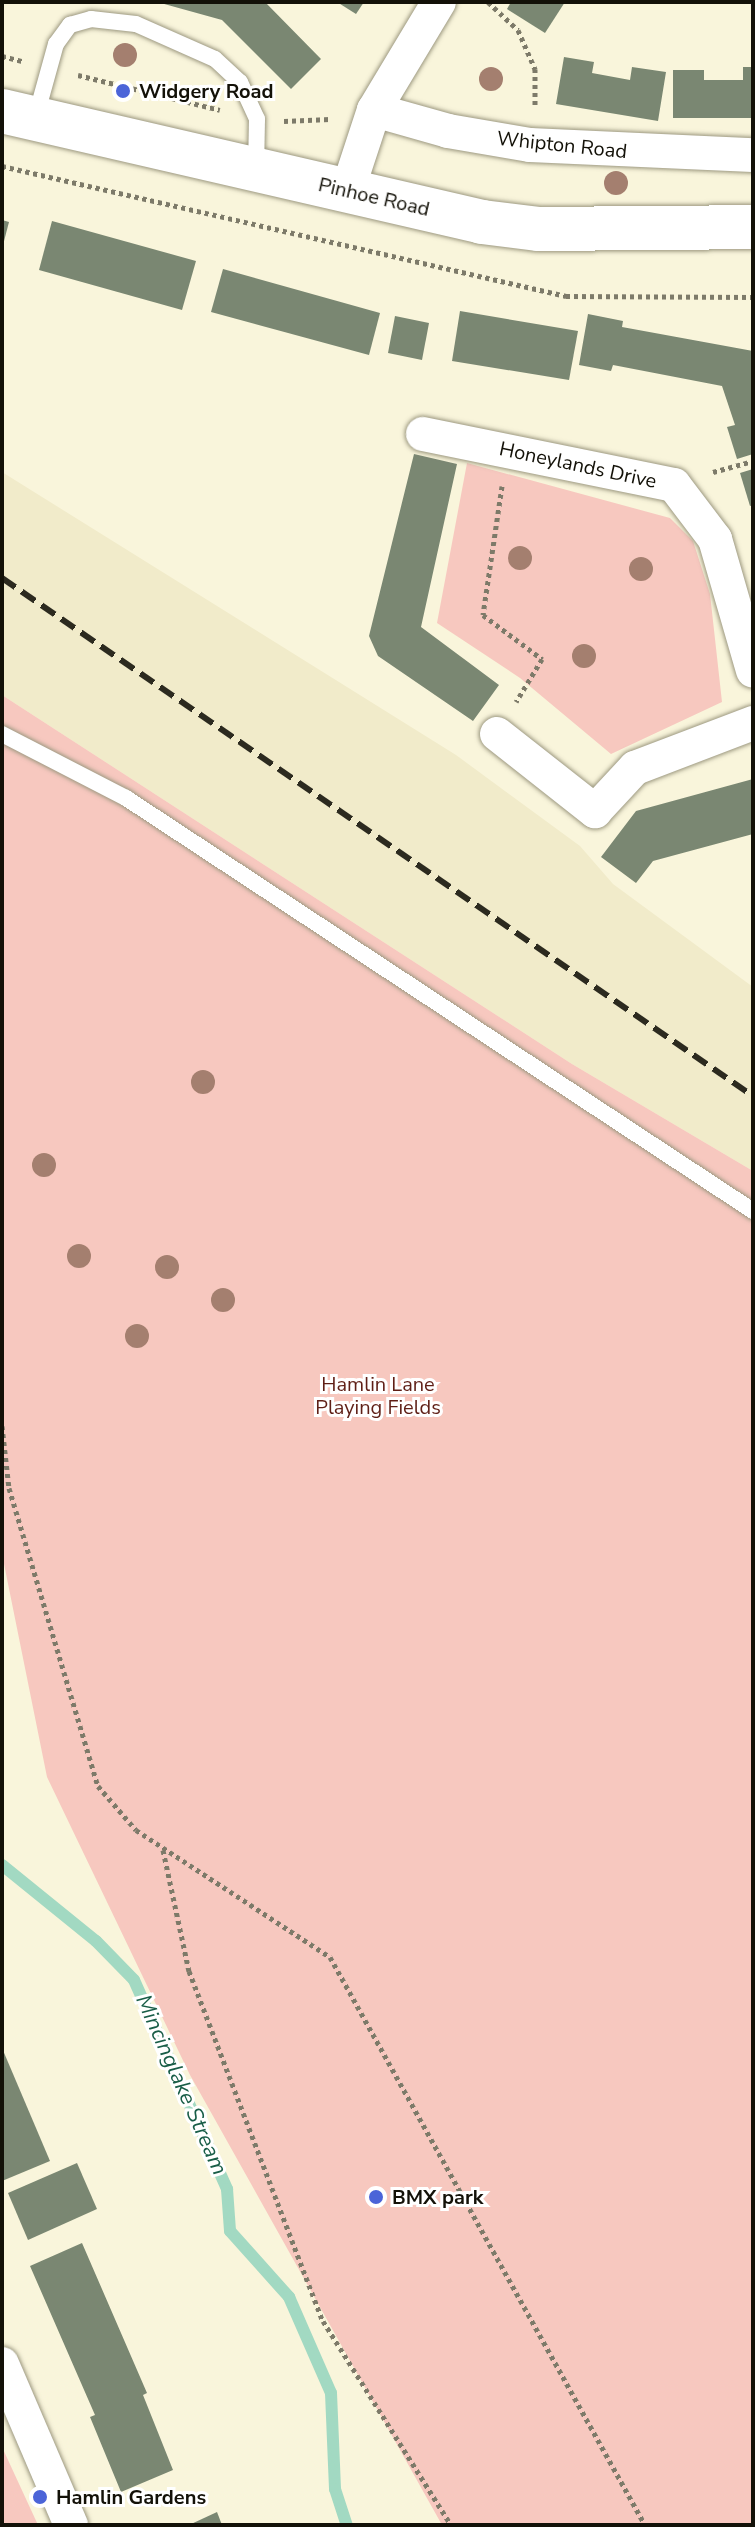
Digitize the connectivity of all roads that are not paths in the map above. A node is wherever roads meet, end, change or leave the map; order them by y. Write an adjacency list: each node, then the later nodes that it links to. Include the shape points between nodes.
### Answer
1 (439, 2): 2 (street)
2 (374, 110): 4 (street, Whipton Road, via 448,131 530,145); 6 (street)
3 (19, 114): 5 (main road, Pinhoe Road); 5 (lane, via 50,68 56,44 70,25 91,19 136,24 215,59 240,82 257,119)
4 (753, 155)
5 (255, 171): 6 (main road, Pinhoe Road)
6 (348, 189): 7 (main road, Pinhoe Road, via 482,222 538,229)
7 (753, 227)
8 (423, 434): 9 (street, Honeylands Drive, via 674,485 715,539)
9 (753, 671)
10 (753, 723): 12 (street, via 635,768 595,811)
11 (2, 734): 13 (lane, via 126,798)
12 (497, 734)
13 (753, 1211)
14 (2, 2364): 15 (street)
15 (71, 2525)

